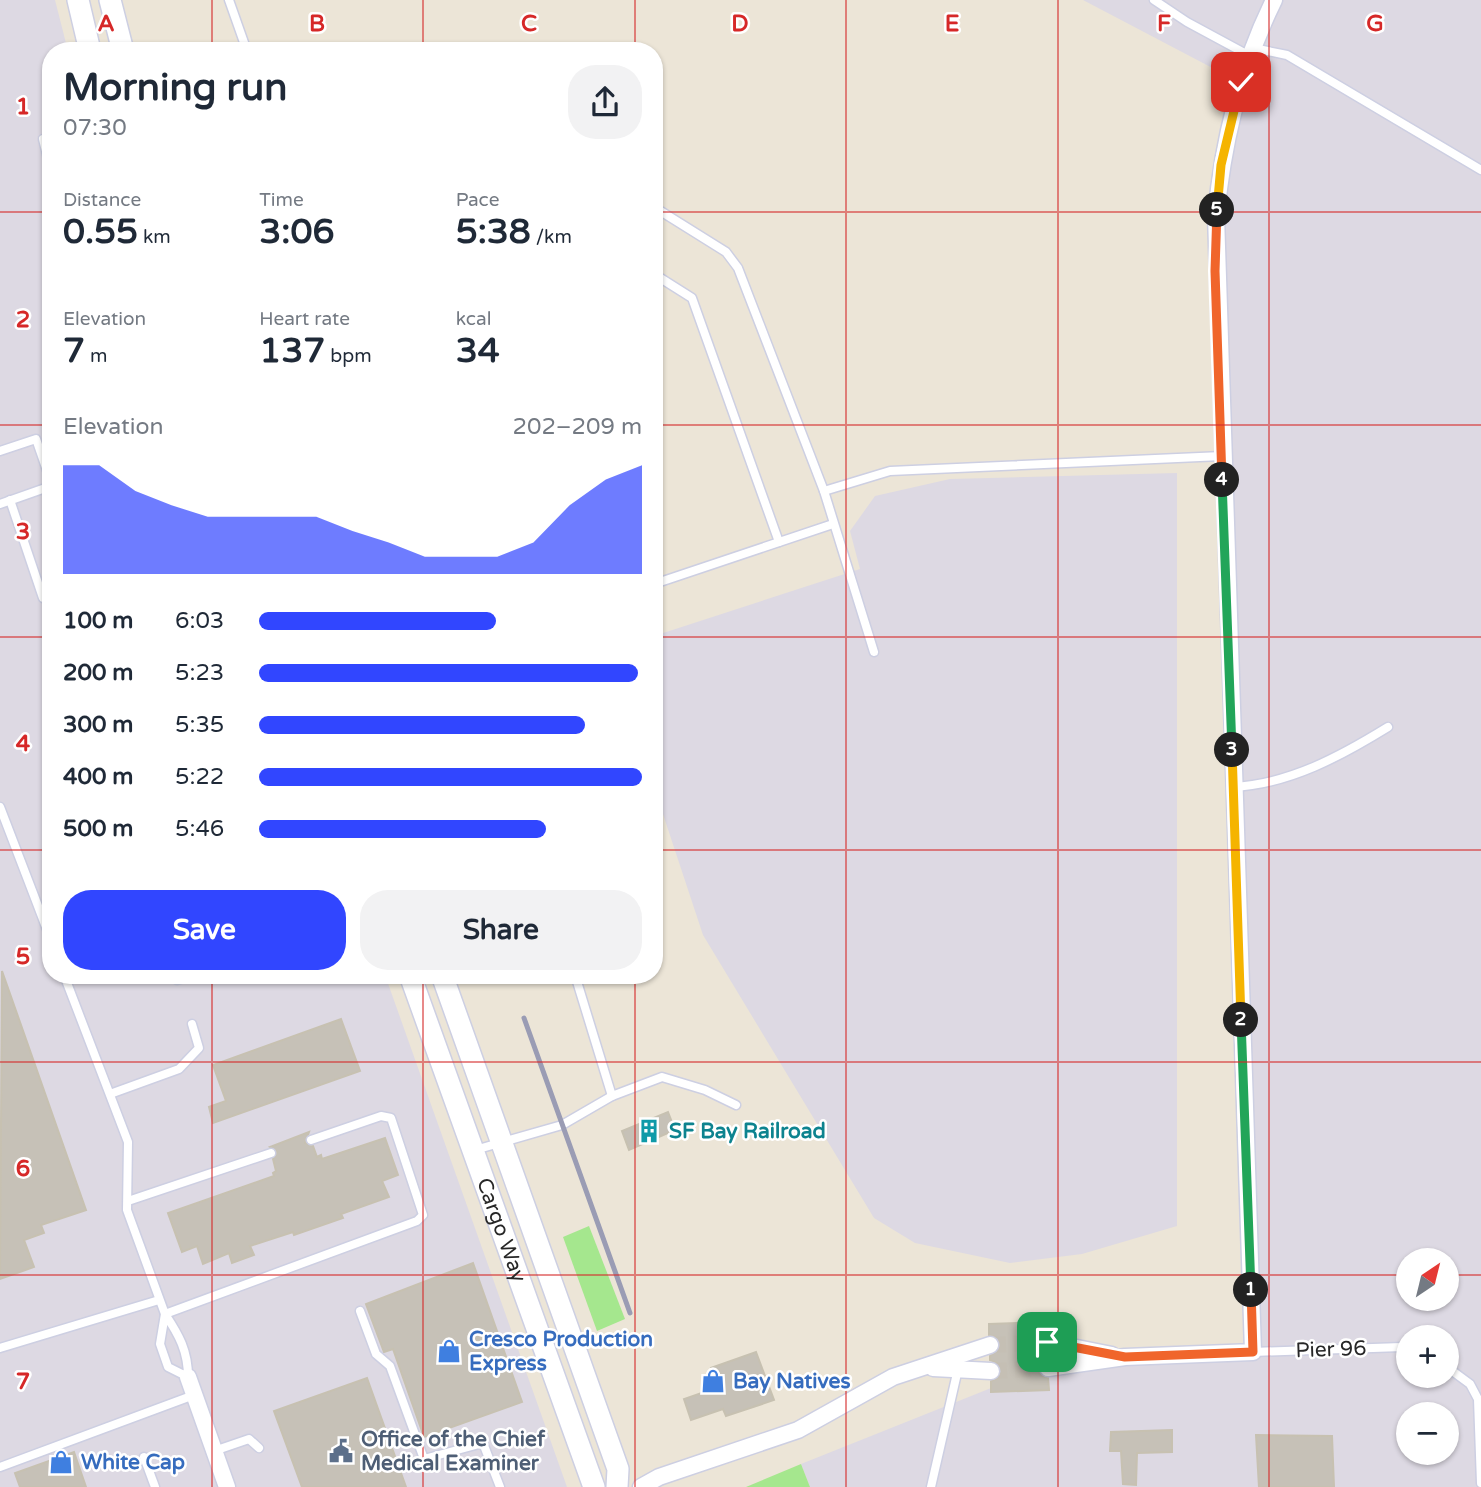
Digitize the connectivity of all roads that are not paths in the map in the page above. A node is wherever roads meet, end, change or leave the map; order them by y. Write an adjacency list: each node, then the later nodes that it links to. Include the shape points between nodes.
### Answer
1 (78, 0): 6 (main road)
2 (110, 0): 7 (main road)
3 (229, 0): 8 (lane)
4 (1154, 0): 9 (lane, via 1197,28)
5 (1274, 0): 9 (street)
6 (88, 42)
7 (121, 42)
8 (244, 42)
9 (1251, 52): 10 (lane, via 1287,55); 14 (street, via 1231,116 1216,216)
10 (1481, 170)
11 (663, 213): 17 (lane, via 726,252 738,268)
12 (663, 280): 21 (lane, via 692,298)
13 (0, 451): 15 (lane, via 36,439)
14 (1222, 456): 17 (lane, via 902,470); 26 (street)
15 (42, 457)
16 (42, 488): 18 (lane)
17 (824, 491): 20 (lane)
18 (10, 500): 19 (lane); 23 (lane)
19 (0, 504)
20 (833, 524): 21 (lane); 24 (lane)
21 (779, 542): 22 (lane)
22 (663, 581)
23 (42, 595)
24 (874, 652)
25 (1388, 727): 26 (lane, via 1342,755 1264,785)
26 (1233, 787): 49 (street)
27 (0, 807): 28 (lane)
28 (42, 917)
29 (67, 984): 34 (lane)
30 (413, 984): 39 (main road, Cargo Way)
31 (445, 984): 38 (main road, Cargo Way)
32 (578, 984): 35 (lane)
33 (192, 1024): 34 (lane, via 199,1048 179,1069)
34 (110, 1094): 41 (lane, via 128,1142)
35 (612, 1096): 36 (lane, via 662,1077); 38 (lane, via 562,1125)
36 (736, 1105)
37 (311, 1140): 44 (lane, via 381,1116 391,1118 423,1215)
38 (501, 1142): 39 (lane); 67 (main road, Cargo Way, via 618,1469)
39 (472, 1151): 66 (main road, Cargo Way)
40 (271, 1153): 41 (lane)
41 (128, 1201): 42 (lane, via 127,1210)
42 (159, 1300): 44 (lane); 48 (lane)
43 (360, 1311): 65 (lane, via 376,1354 390,1366 424,1459 483,1443)
44 (165, 1314): 56 (lane, via 188,1358); 56 (lane, via 160,1344 168,1367)
45 (1047, 1342): 50 (street)
46 (990, 1345): 51 (street)
47 (1396, 1347): 49 (lane, Pier 96)
48 (0, 1348)
49 (1253, 1352): 50 (street)
50 (1125, 1357): 52 (street)
51 (924, 1367): 53 (street); 68 (street, via 893,1377 798,1430)
52 (1048, 1368)
53 (958, 1369): 54 (street); 69 (lane)
54 (990, 1371)
55 (1459, 1376): 62 (lane, via 1478,1399)
56 (188, 1377): 57 (street)
57 (194, 1395): 59 (street); 61 (lane)
58 (259, 1448): 59 (lane, via 249,1440)
59 (214, 1451): 64 (street)
60 (144, 1457): 63 (lane)
61 (0, 1467)
62 (1481, 1483)
63 (155, 1487)
64 (227, 1487)
65 (500, 1487)
66 (594, 1487)
67 (617, 1487)
68 (641, 1487)
69 (931, 1487)

